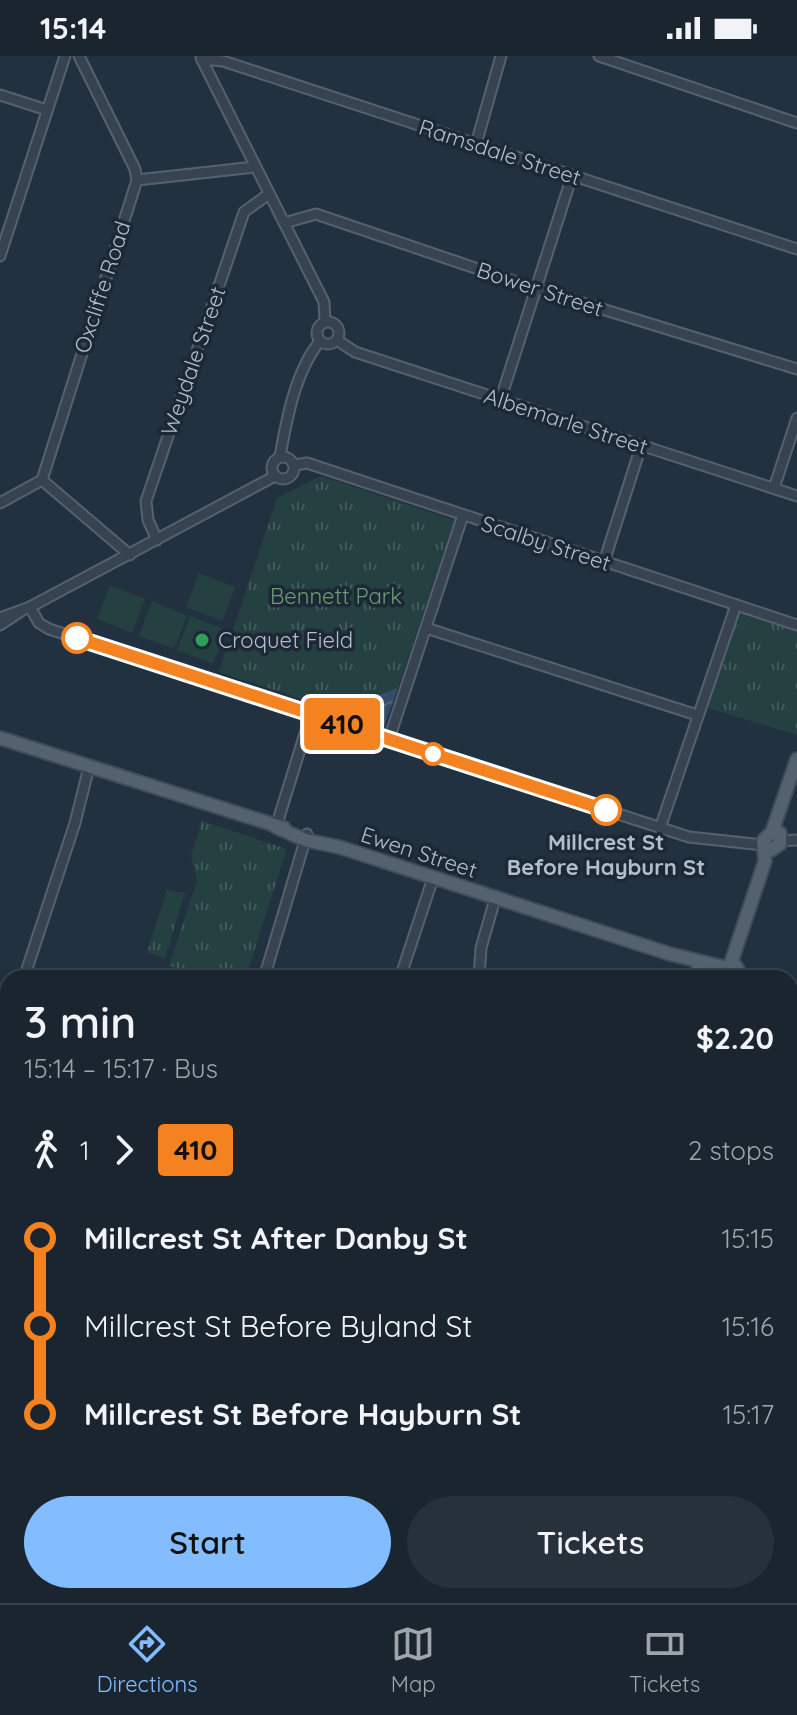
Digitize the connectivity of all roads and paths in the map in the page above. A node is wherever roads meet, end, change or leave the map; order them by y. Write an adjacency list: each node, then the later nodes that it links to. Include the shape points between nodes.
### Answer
1 (65, 56): 8 (street)
2 (79, 56): 13 (street)
3 (501, 56): 10 (street)
4 (599, 56): 6 (street)
5 (201, 58): 10 (street, Ramsdale Street); 11 (street)
6 (613, 59): 9 (street)
7 (0, 95): 8 (street)
8 (47, 110): 17 (street)
9 (797, 123)
10 (476, 144): 12 (street, Ramsdale Street)
11 (255, 167): 13 (street); 14 (street)
12 (572, 176): 16 (street, Ramsdale Street); 18 (street)
13 (137, 180): 29 (street, Oxcliffe Road)
14 (269, 194): 15 (street); 34 (street, Weydale Street, via 244,212 146,501)
15 (284, 223): 18 (street, Bower Street, via 316,214); 19 (street, via 324,302)
16 (797, 249)
17 (0, 256)
18 (534, 288): 22 (street, Bower Street); 23 (street)
19 (325, 321): 20 (street, via 339,329); 21 (street, via 317,329)
20 (337, 340): 21 (street); 23 (street, Albemarle Street, via 355,352)
21 (320, 341): 26 (street, via 308,356)
22 (797, 369)
23 (500, 401): 25 (street, Albemarle Street)
24 (797, 418): 30 (street)
25 (641, 446): 30 (street, Albemarle Street); 36 (street)
26 (280, 456): 27 (street, Scalby Street); 28 (street, via 273,462)
27 (295, 465): 28 (street, via 286,480); 33 (street, Scalby Street, via 307,463)
28 (275, 476): 34 (street)
29 (42, 480): 32 (street); 35 (street)
30 (774, 488): 31 (street, Albemarle Street)
31 (797, 496)
32 (0, 503)
33 (463, 515): 36 (street, Scalby Street); 42 (street)
34 (157, 540): 35 (street)
35 (130, 555): 38 (street)
36 (604, 562): 37 (street, Scalby Street)
37 (736, 605): 41 (street, Scalby Street); 44 (street)
38 (25, 609): 39 (street); 40 (street); 43 (street, via 49,629)
39 (0, 618)
40 (0, 625)
41 (797, 625)
42 (426, 628): 44 (street); 46 (street)
43 (311, 714): 46 (street); 50 (street)
44 (697, 715): 51 (street)
45 (0, 738): 48 (main road, Ewen Street)
46 (389, 739): 51 (street)
47 (797, 759): 54 (main road)
48 (92, 768): 50 (main road, Ewen Street); 57 (street)
49 (797, 779): 54 (main road)
50 (276, 827): 52 (main road, Ewen Street)
51 (660, 828): 54 (street, via 705,841)
52 (310, 838): 55 (main road, Ewen Street); 58 (street)
53 (797, 840): 54 (street)
54 (771, 841): 62 (main road)
55 (433, 878): 56 (main road, Ewen Street); 59 (street)
56 (495, 899): 60 (street); 61 (main road, Ewen Street)
57 (27, 970)
58 (267, 970)
59 (403, 970)
60 (480, 970)
61 (724, 970)
62 (735, 970)

